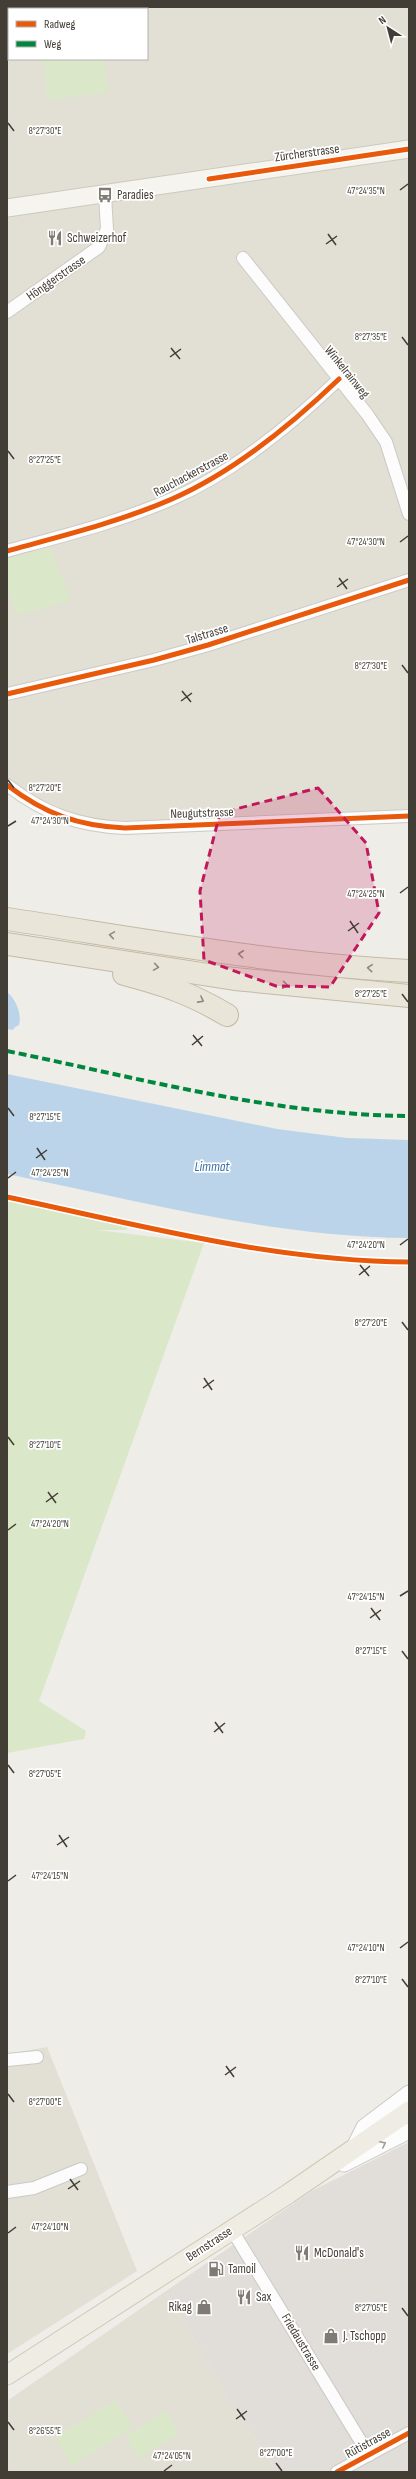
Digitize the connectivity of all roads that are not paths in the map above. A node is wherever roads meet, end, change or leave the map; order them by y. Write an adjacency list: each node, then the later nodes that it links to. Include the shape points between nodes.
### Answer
1 (83, 7): 2 (street)
2 (69, 8)
3 (409, 149): 4 (main road, Zürcherstrasse)
4 (105, 195): 5 (main road, Zürcherstrasse); 7 (street, Hönggerstrasse, via 107,229 99,247)
5 (7, 208)
6 (243, 258): 8 (street, Winkelrainweg)
7 (7, 312)
8 (339, 379): 9 (street, Winkelrainweg, via 386,442); 10 (street, Rauchackerstrasse, via 303,413 244,458 173,499 124,517)
9 (409, 514)
10 (7, 551)
11 (409, 580): 12 (street, Talstrasse, via 201,647)
12 (7, 694)
13 (7, 786): 14 (street, Neugutstrasse, via 29,802 61,818 95,827 125,828)
14 (409, 816)
15 (7, 919): 17 (highway, one-way to 15, via 241,954)
16 (12, 945): 18 (highway, one-way to 18, via 236,979); 19 (highway, one-way to 19, via 169,986 198,998)
17 (409, 971)
18 (409, 996)
19 (227, 1015)
20 (37, 2057): 21 (street)
21 (7, 2060)
22 (409, 2093): 25 (street, via 364,2127)
23 (409, 2111): 25 (main road, Bernstrasse)
24 (409, 2131): 27 (street, one-way to 24)
25 (352, 2151): 27 (main road, Bernstrasse)
26 (81, 2169): 28 (street, via 34,2188)
27 (298, 2187): 29 (main road, Bernstrasse)
28 (7, 2192)
29 (232, 2230): 30 (main road, Bernstrasse); 32 (street, Friedaustrasse)
30 (7, 2376)
31 (409, 2432): 32 (street, Rütistrasse)
32 (369, 2455): 33 (street, Rütistrasse)
33 (337, 2472)

